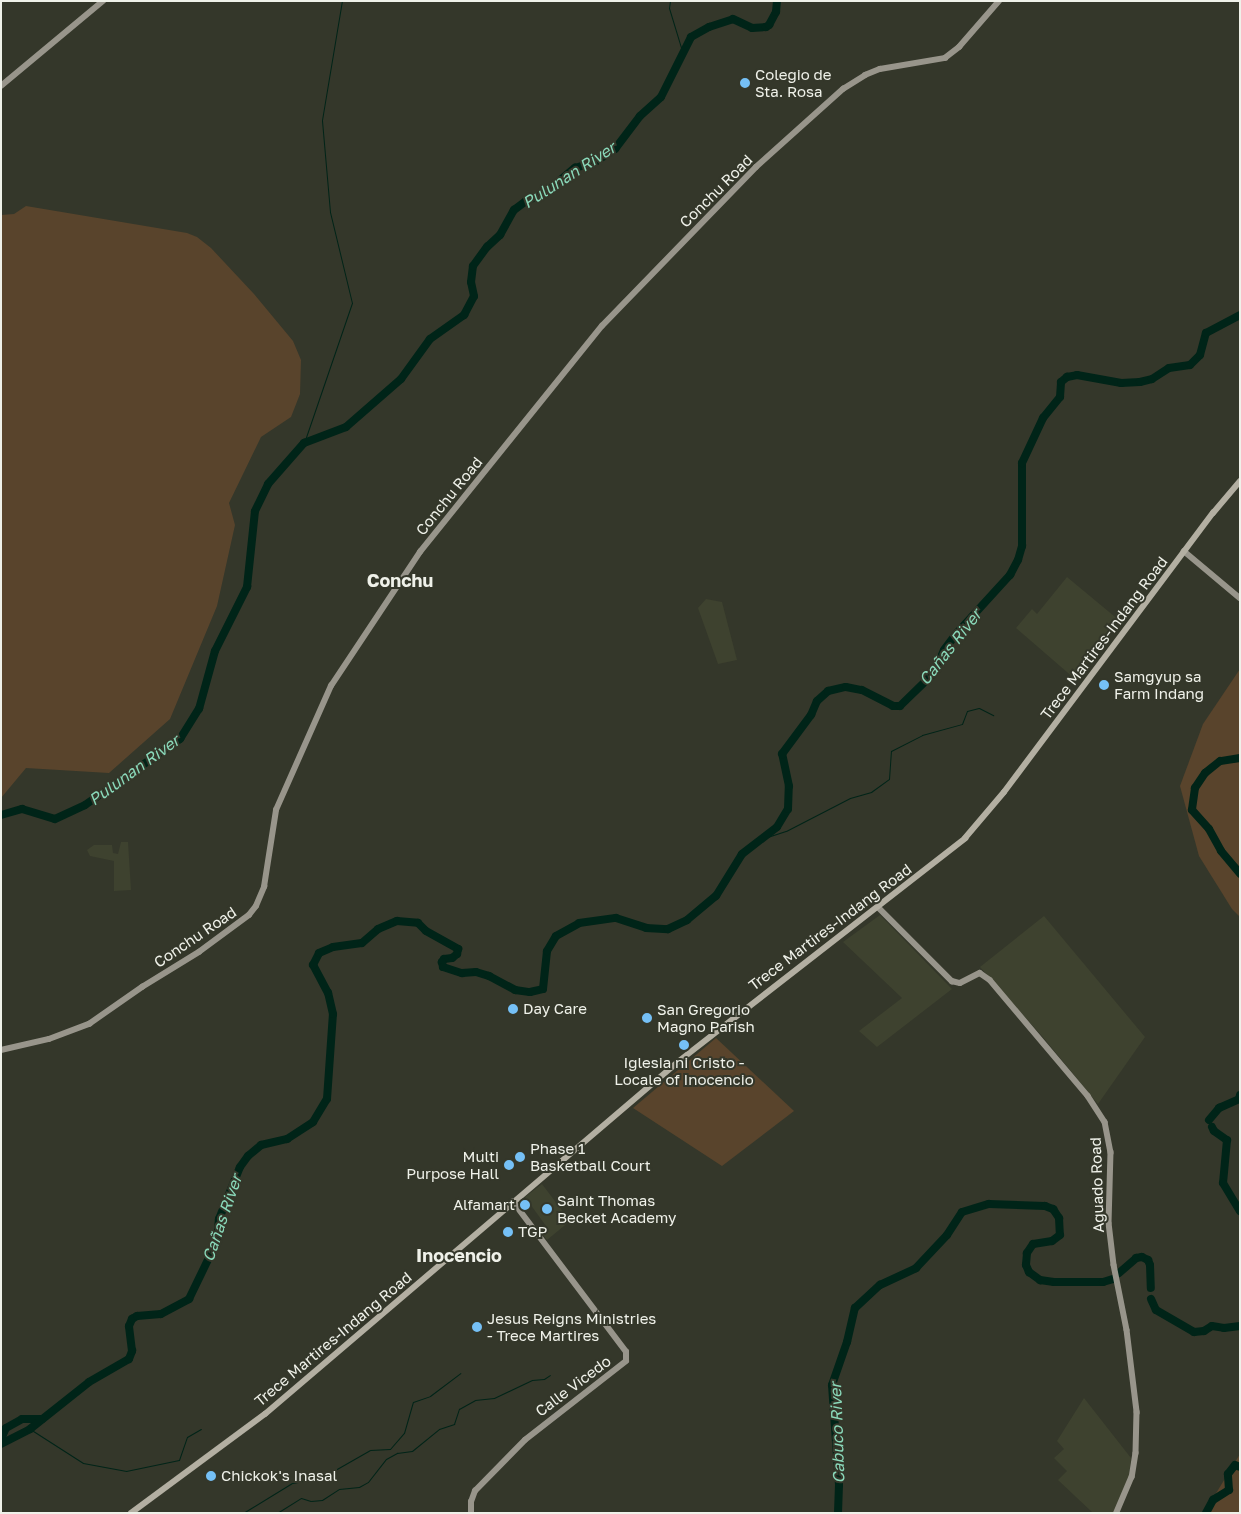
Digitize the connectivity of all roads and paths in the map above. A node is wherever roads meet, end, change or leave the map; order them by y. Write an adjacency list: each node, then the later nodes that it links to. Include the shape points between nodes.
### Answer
1 (103, 1): 3 (main road)
2 (999, 1): 8 (main road, Conchu Road, via 959,47 945,58 872,72 819,109 756,167 602,326 420,552 331,686 276,810 264,887 249,915 89,1024 63,1035)
3 (1, 86)
4 (1240, 481): 5 (main road, Trece Martires-Indang Road)
5 (1184, 551): 6 (main road); 7 (main road, Trece Martires-Indang Road, via 987,814 950,851)
6 (1240, 598)
7 (878, 907): 9 (main road, Trece Martires-Indang Road, via 679,1061); 12 (main road, Aguado Road, via 952,981 960,983 980,973 990,980 1088,1096 1105,1122 1111,1152 1109,1223 1112,1252 1138,1412 1132,1477)
8 (1, 1050)
9 (513, 1202): 10 (main road, Trece Martires-Indang Road, via 265,1414); 11 (main road, Calle Vicedo, via 626,1352 626,1361 525,1440 475,1491)
10 (131, 1513)
11 (471, 1513)
12 (1117, 1513)

